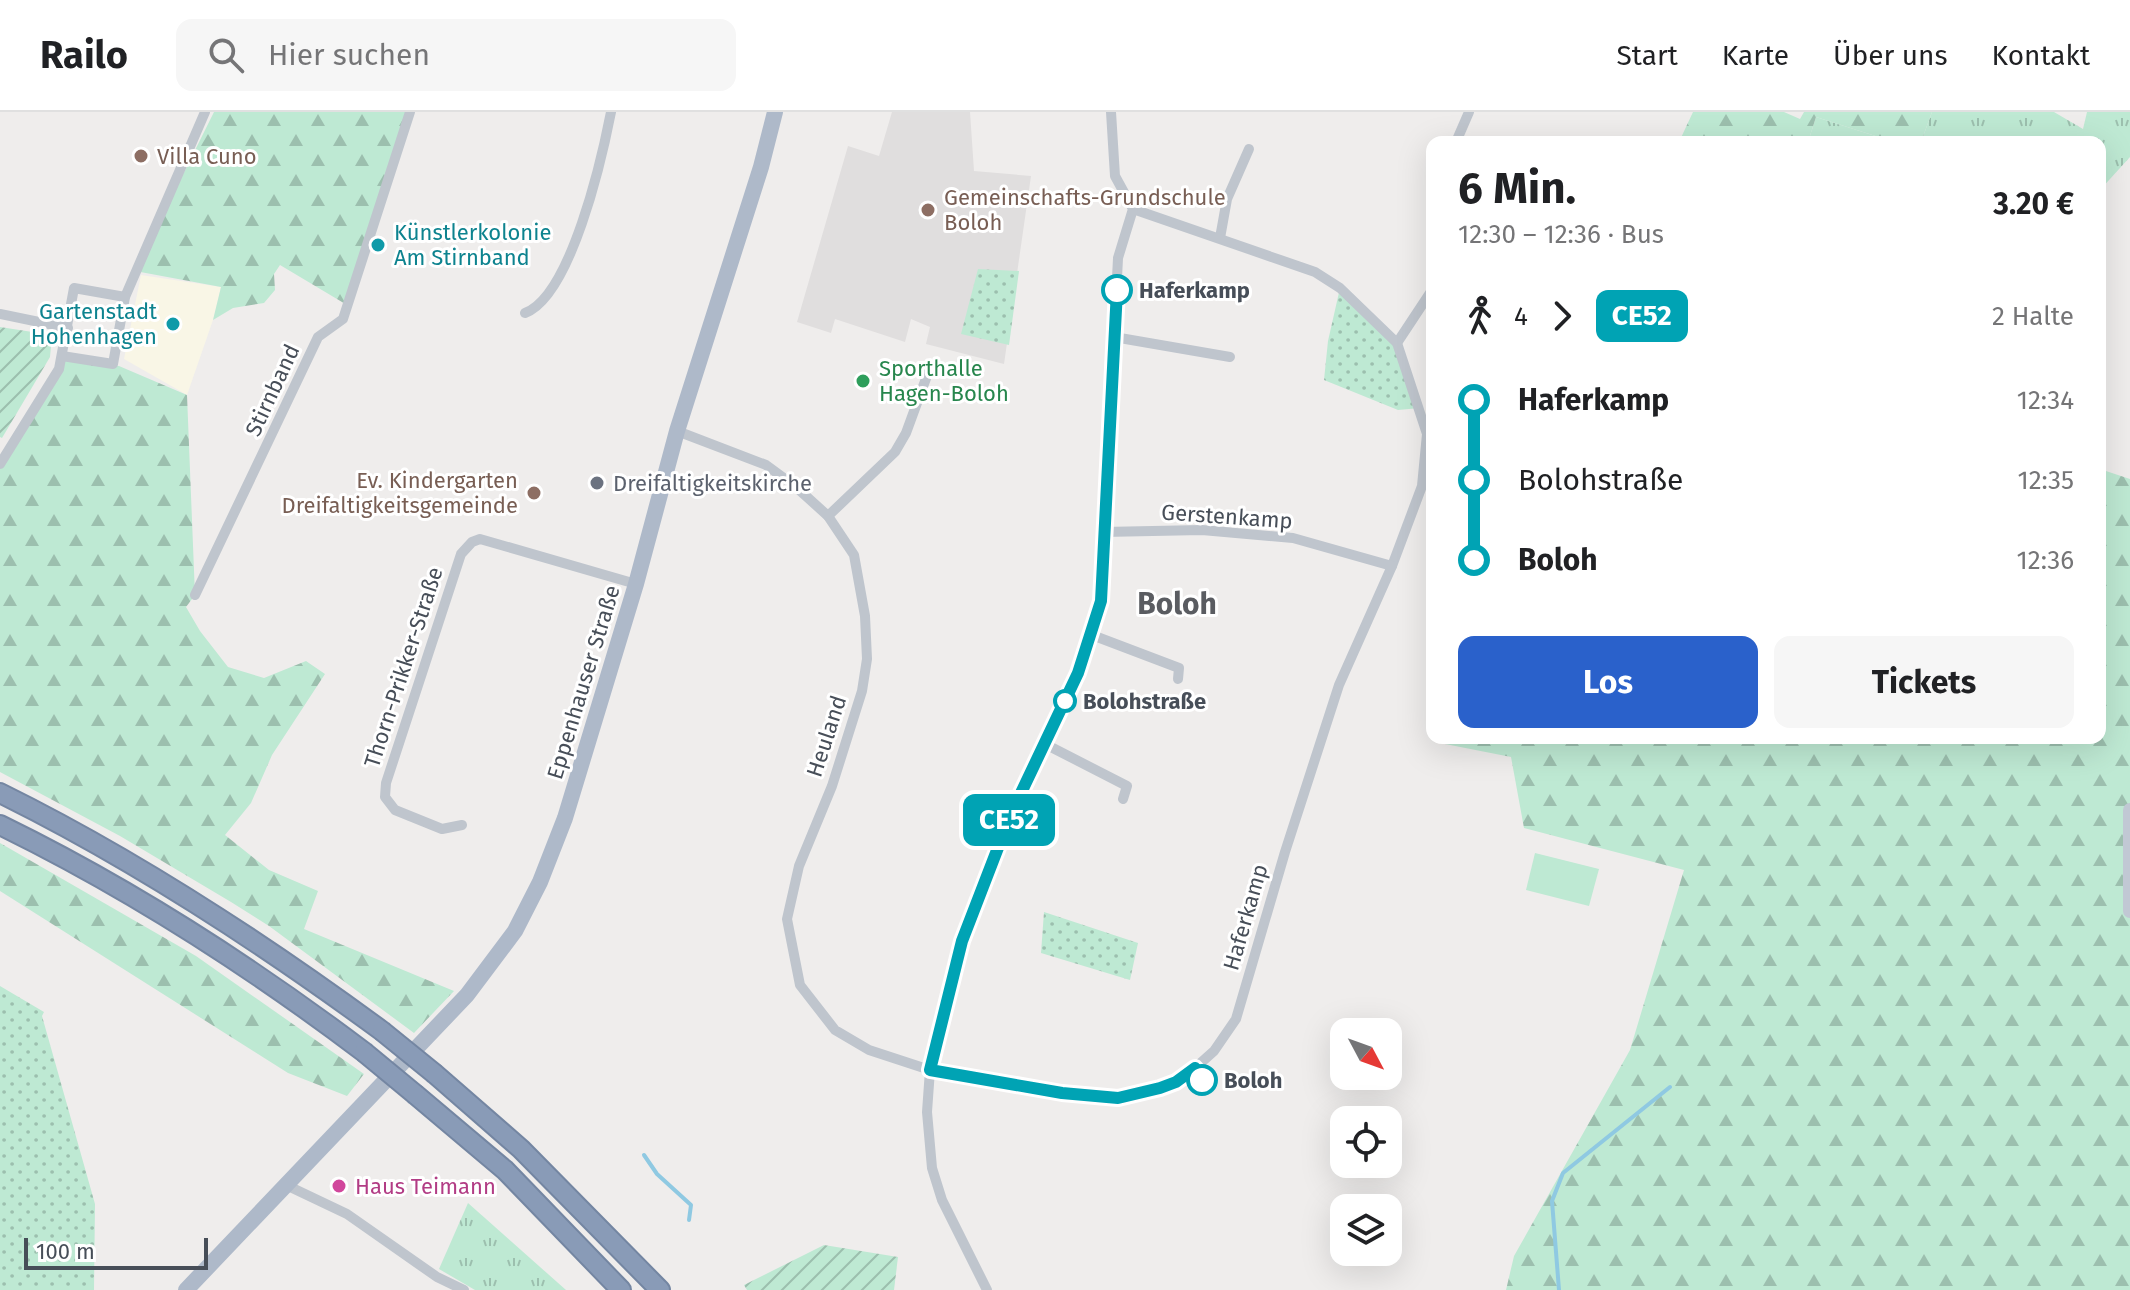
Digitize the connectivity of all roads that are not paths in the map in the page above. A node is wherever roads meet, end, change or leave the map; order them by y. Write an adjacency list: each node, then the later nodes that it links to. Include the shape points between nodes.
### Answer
1 (205, 112): 11 (street)
2 (410, 112): 27 (street, Stirnband, via 343,319 318,337)
3 (611, 112): 13 (street, via 596,180 560,276 543,302)
4 (775, 112): 21 (main road, Eppenhauser Straße)
5 (1111, 112): 9 (street, via 1115,176)
6 (1469, 112): 7 (street)
7 (1459, 136)
8 (1249, 149): 10 (street, via 1227,199)
9 (1133, 209): 10 (street, Haferkamp); 16 (street, via 1118,258)
10 (1220, 238): 17 (street, Haferkamp, via 1315,272 1340,288)
11 (125, 297): 15 (street, via 74,288); 18 (street, via 113,364)
12 (1426, 299): 17 (street)
13 (525, 313)
14 (0, 314): 15 (street)
15 (68, 328): 18 (street)
16 (1114, 337): 19 (street); 24 (street)
17 (1397, 343): 25 (street, Haferkamp, via 1420,408 1426,444 1422,486)
18 (62, 356): 22 (street)
19 (1230, 357)
20 (928, 373): 23 (street, via 895,452)
21 (677, 431): 23 (street, Heuland, via 766,465); 26 (main road, Eppenhauser Straße)
22 (0, 464)
23 (828, 516): 37 (street, Heuland, via 854,555 867,659 862,691 799,866 787,919 800,985 835,1030 869,1050)
24 (1103, 532): 25 (street, Gerstenkamp, via 1202,530 1293,538); 28 (street, via 1105,567)
25 (1392, 566): 37 (street, Haferkamp, via 1339,685 1236,1019 1214,1051 1176,1082 1118,1098)
26 (636, 584): 35 (street, Thorn-Prikker-Straße, via 480,539 461,554 385,797 395,810 442,829); 38 (main road, Eppenhauser Straße, via 565,818 515,931 467,995)
27 (195, 595)
28 (1092, 635): 29 (street); 30 (street)
29 (1178, 670)
30 (1045, 744): 32 (street, via 1128,780); 37 (street, via 1011,814 962,941)
31 (0, 793): 42 (highway, bridge, via 154,875 382,1031 521,1149)
32 (1123, 799)
33 (2130, 810): 36 (main road)
34 (0, 825): 41 (highway, bridge, via 222,950 364,1052 505,1170)
35 (462, 825)
36 (2130, 911)
37 (930, 1070): 43 (street, via 932,1168 942,1200)
38 (286, 1185): 39 (main road, Eppenhauser Straße); 40 (street, via 347,1214)
39 (186, 1290)
40 (464, 1290)
41 (621, 1290)
42 (660, 1290)
43 (987, 1290)

